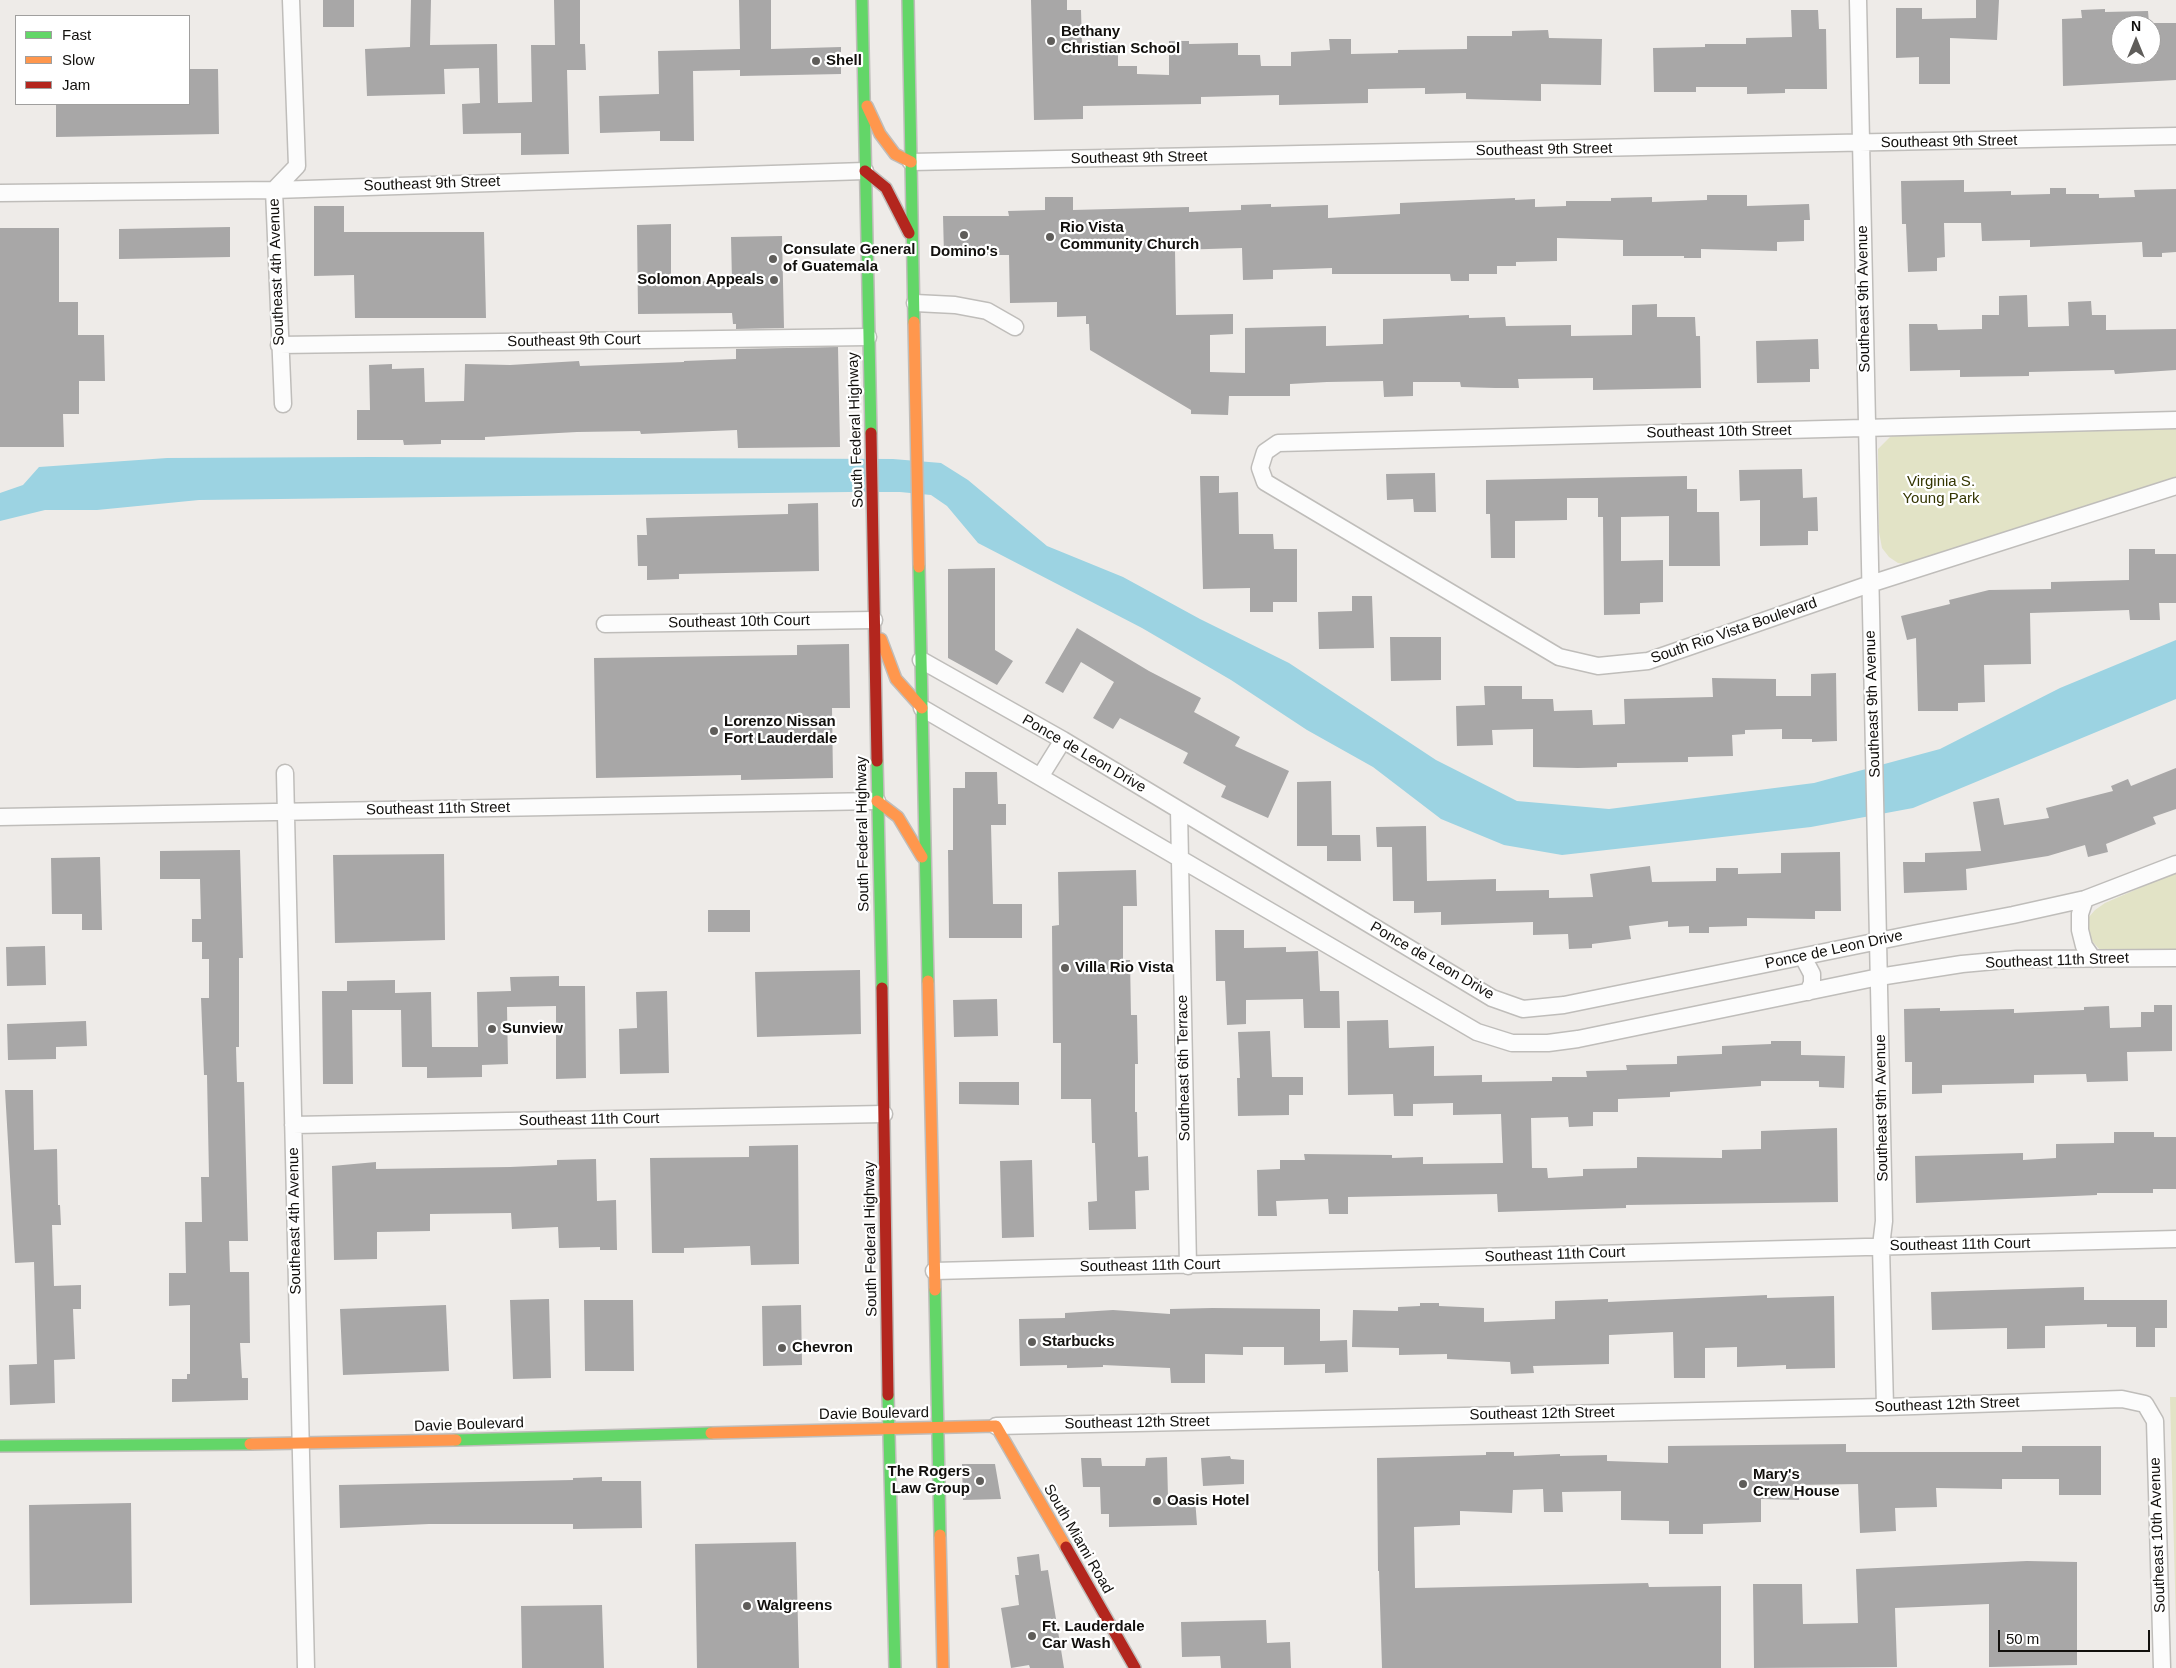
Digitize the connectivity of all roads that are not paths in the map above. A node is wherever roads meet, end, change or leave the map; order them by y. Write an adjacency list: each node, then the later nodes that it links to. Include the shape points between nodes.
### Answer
1 (291, 0): 10 (street, Southeast 4th Avenue, via 297,166)
2 (862, 0): 5 (main road, South Federal Highway)
3 (908, 0): 8 (main road)
4 (1858, 0): 7 (street, Southeast 9th Avenue)
5 (864, 99): 8 (main road, via 880,134 895,154); 9 (main road, South Federal Highway)
6 (2176, 136): 7 (street, Southeast 9th Street)
7 (1860, 144): 8 (street, Southeast 9th Street); 19 (street, Southeast 9th Avenue)
8 (911, 162): 12 (main road)
9 (865, 170): 10 (street, Southeast 9th Street); 12 (main road, via 886,188); 15 (main road, South Federal Highway)
10 (274, 190): 11 (street, Southeast 9th Street); 16 (street, Southeast 4th Avenue)
11 (0, 193)
12 (913, 243): 13 (main road)
13 (915, 303): 14 (street, via 955,305 987,312); 25 (main road)
14 (1015, 327)
15 (868, 337): 16 (street, Southeast 9th Court); 23 (main road, South Federal Highway)
16 (279, 345): 17 (street, Southeast 4th Avenue)
17 (283, 404)
18 (2176, 420): 19 (street, Southeast 10th Street)
19 (1866, 429): 20 (street, Southeast 10th Street, via 1278,442); 22 (street, Southeast 9th Avenue)
20 (1265, 452): 22 (street, South Rio Vista Boulevard, via 1260,468 1265,482 1559,657 1598,666 1648,661)
21 (2176, 486): 22 (street, South Rio Vista Boulevard)
22 (1870, 584): 38 (street, Southeast 9th Avenue)
23 (874, 620): 24 (street, Southeast 10th Court); 26 (main road, via 896,679); 30 (main road, South Federal Highway)
24 (605, 624)
25 (921, 660): 26 (main road); 27 (street, Ponce de Leon Drive)
26 (922, 708): 29 (street); 35 (main road)
27 (1064, 740): 29 (street); 31 (street, Ponce de Leon Drive)
28 (285, 774): 32 (street, Southeast 4th Avenue)
29 (1040, 777): 34 (street)
30 (877, 800): 32 (street, Southeast 11th Street); 35 (main road, via 898,817); 44 (main road, South Federal Highway)
31 (1179, 810): 34 (street, Southeast 6th Terrace); 39 (street, Ponce de Leon Drive, via 1492,998 1523,1009 1564,1006)
32 (287, 811): 33 (street, Southeast 11th Street); 45 (street, Southeast 4th Avenue)
33 (0, 817)
34 (1180, 858): 43 (street, via 1477,1032 1512,1043 1578,1039); 48 (street, Southeast 6th Terrace)
35 (925, 862): 49 (main road)
36 (2176, 864): 37 (street, Ponce de Leon Drive)
37 (2086, 899): 38 (street, Ponce de Leon Drive); 41 (street, via 2080,914 2080,930 2084,946)
38 (1878, 941): 39 (street, Ponce de Leon Drive); 42 (street, Southeast 9th Avenue)
39 (1803, 957): 43 (street, via 1812,974)
40 (2176, 958): 41 (street, Southeast 11th Street)
41 (2094, 959): 42 (street, Southeast 11th Street, via 2017,959)
42 (1879, 977): 43 (street); 47 (street, Southeast 9th Avenue, via 1884,1221)
43 (1808, 992)
44 (884, 1114): 45 (street, Southeast 11th Court); 53 (main road, South Federal Highway)
45 (293, 1125): 55 (street, Southeast 4th Avenue)
46 (2176, 1240): 47 (street, Southeast 11th Court)
47 (1881, 1246): 48 (street, Southeast 11th Court); 51 (street, Southeast 9th Avenue)
48 (1188, 1266): 49 (street, Southeast 11th Court)
49 (934, 1271): 54 (main road)
50 (2145, 1404): 51 (street, Southeast 12th Street, via 2122,1399); 61 (street, Southeast 10th Avenue, via 2155,1421)
51 (1885, 1407): 52 (street, Southeast 12th Street)
52 (996, 1426): 54 (main road, Southeast 12th Street); 60 (main road, South Miami Road)
53 (888, 1428): 54 (main road, Davie Boulevard); 55 (main road, Davie Boulevard); 58 (main road, South Federal Highway)
54 (938, 1428): 59 (main road)
55 (301, 1444): 56 (main road, Davie Boulevard); 57 (street, Southeast 4th Avenue)
56 (0, 1446)
57 (306, 1668)
58 (895, 1668)
59 (943, 1668)
60 (1135, 1668)
61 (2162, 1668)

